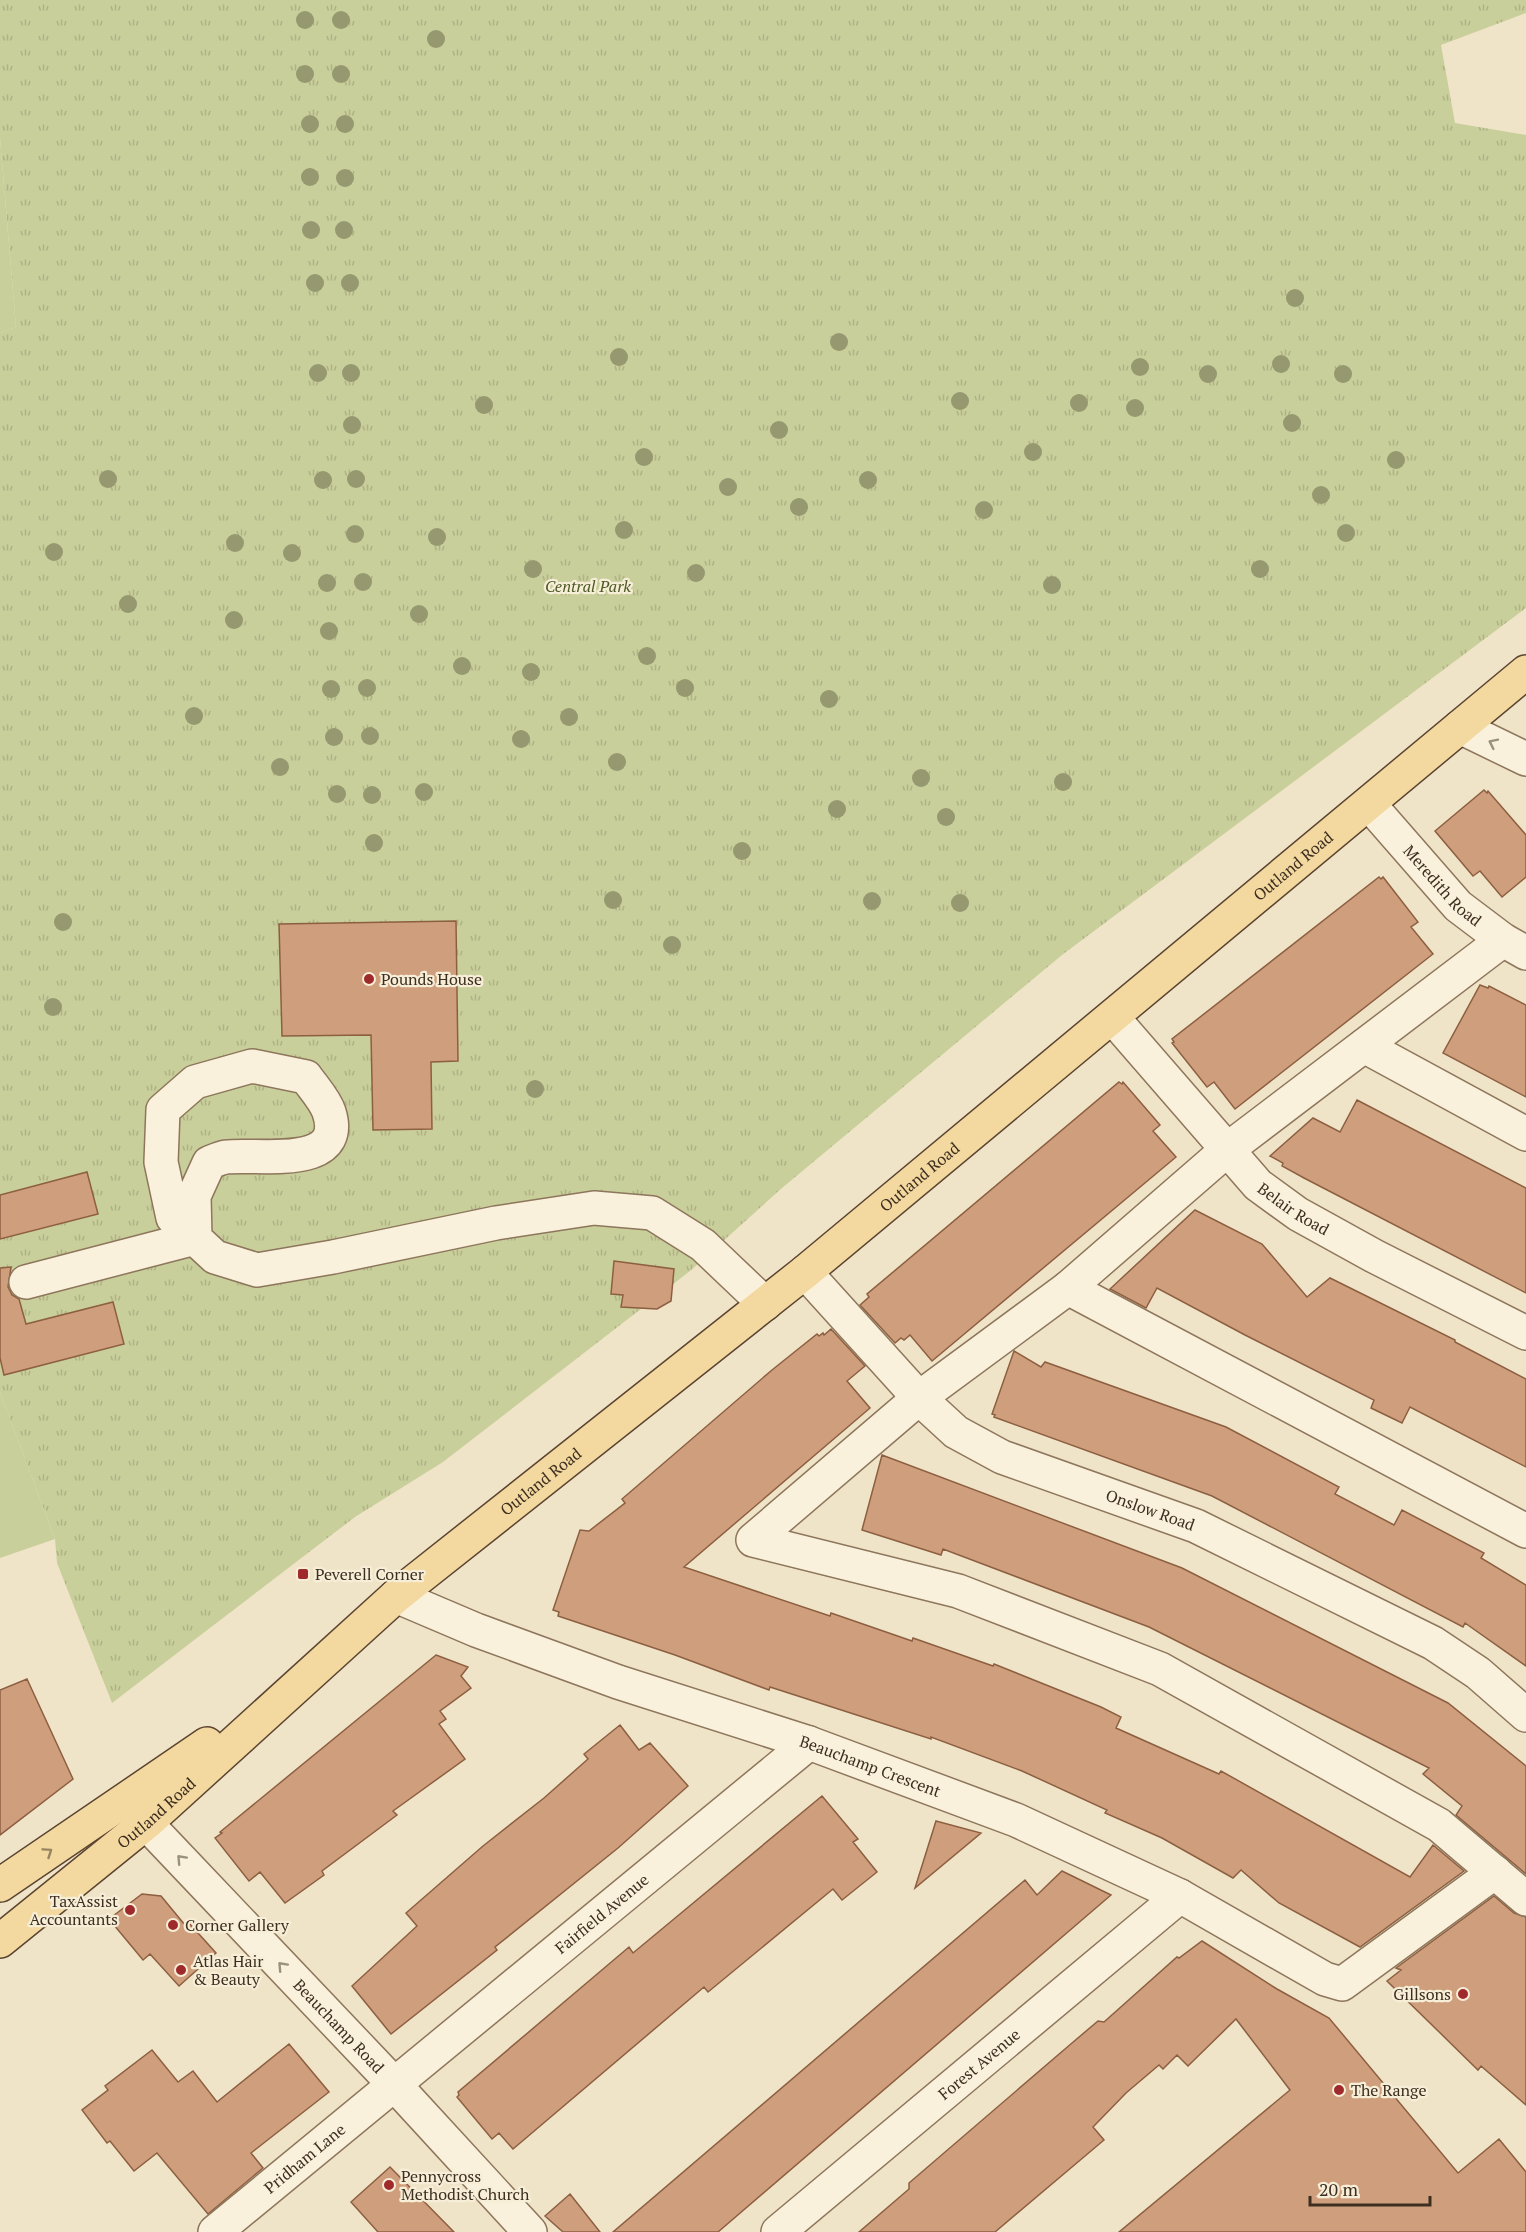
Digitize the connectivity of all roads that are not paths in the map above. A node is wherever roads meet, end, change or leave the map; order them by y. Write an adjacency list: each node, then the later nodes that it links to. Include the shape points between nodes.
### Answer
1 (1526, 672): 2 (main road, Outland Road)
2 (1460, 727): 3 (street, one-way to 2); 4 (main road, Outland Road)
3 (1526, 759)
4 (1369, 804): 5 (street, Meredith Road, via 1458,906); 6 (main road, Outland Road)
5 (1514, 946): 7 (street)
6 (1113, 1018): 9 (street, Belair Road); 11 (main road, Outland Road)
7 (1364, 1046): 8 (street); 9 (street)
8 (1526, 1134)
9 (1228, 1149): 13 (street); 15 (street, Belair Road, via 1258,1185 1298,1214)
10 (195, 1238): 10 (street, via 173,1218 161,1162 163,1110 195,1082 252,1066 306,1077 329,1111 332,1133 324,1145 308,1154 225,1157 208,1162 194,1196); 12 (street); 14 (street, via 215,1257 257,1270 594,1208 652,1213 703,1245)
11 (806, 1272): 14 (main road, Outland Road); 16 (street, Onslow Road)
12 (26, 1282)
13 (1068, 1288): 16 (street); 17 (street)
14 (765, 1304): 18 (main road, Outland Road)
15 (1526, 1333)
16 (919, 1398): 20 (street, Onslow Road, via 956,1432 1002,1457 1196,1526 1432,1643 1479,1673); 23 (street, via 753,1540 958,1591 1160,1669 1439,1825)
17 (1526, 1531)
18 (396, 1596): 19 (main road, Outland Road); 21 (street, Beauchamp Crescent, via 618,1682)
19 (307, 1676): 22 (main road, Outland Road); 24 (main road, Outland Road, one-way to 19)
20 (1526, 1715)
21 (809, 1743): 25 (street, Beauchamp Crescent, via 1016,1820); 28 (street, Fairfield Avenue)
22 (146, 1822): 27 (main road, Outland Road); 28 (street, Beauchamp Road, one-way to 22)
23 (1495, 1872): 25 (street, Beauchamp Crescent, via 1342,1984 1325,1979); 26 (street)
24 (0, 1885)
25 (1180, 1896): 31 (street, Forest Avenue)
26 (1526, 1899)
27 (0, 1941)
28 (394, 2084): 29 (street, Pridham Lane); 30 (street, Beauchamp Road)
29 (215, 2232)
30 (530, 2232)
31 (778, 2232)

